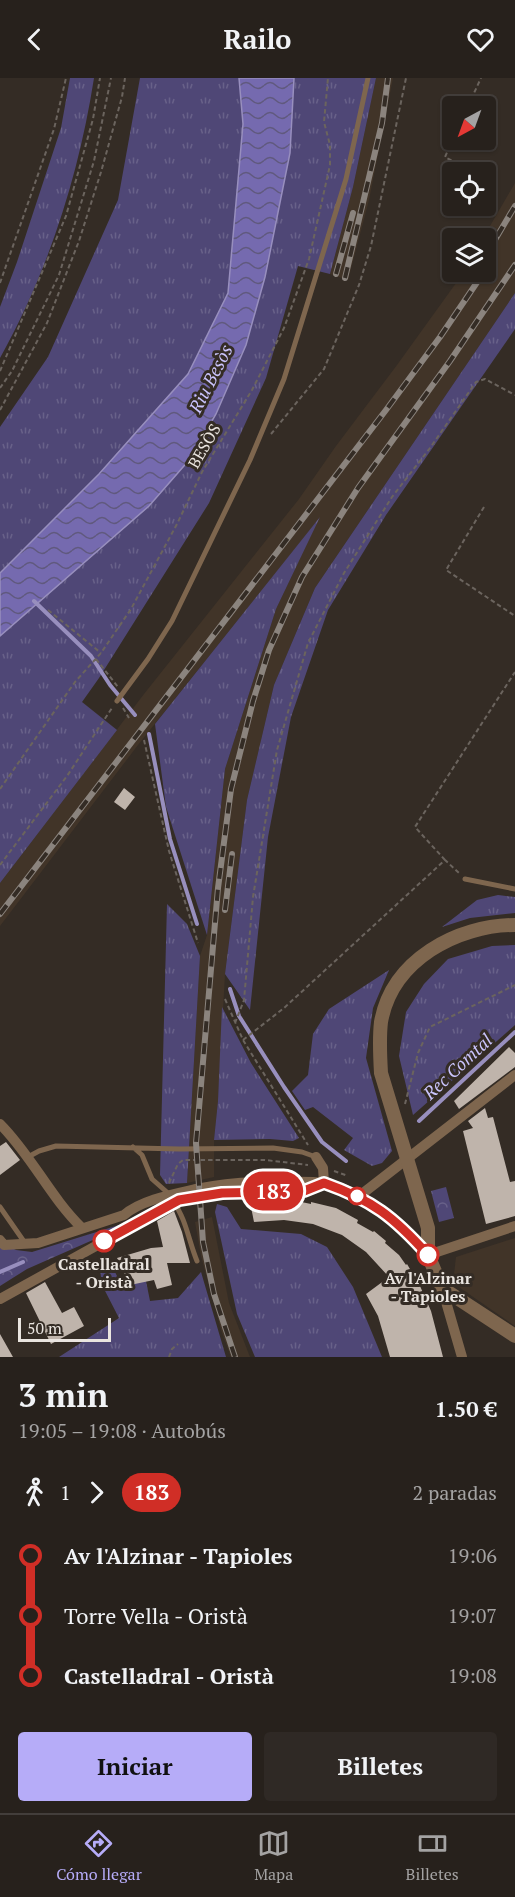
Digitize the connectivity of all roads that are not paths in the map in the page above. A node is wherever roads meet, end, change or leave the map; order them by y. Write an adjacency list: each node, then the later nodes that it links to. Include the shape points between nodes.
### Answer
1 (368, 78): 2 (lane, via 346,179 284,380 172,621)
2 (117, 701)
3 (465, 879): 4 (lane)
4 (515, 889)
5 (515, 925): 11 (street, via 498,925 439,943 403,975 390,996 382,1021 381,1072)
6 (515, 1075): 11 (street)
7 (0, 1125): 9 (street)
8 (133, 1147): 9 (lane, via 56,1146); 10 (lane, via 273,1148); 13 (lane, via 142,1155 152,1179)
9 (28, 1156): 19 (street, via 61,1206)
10 (316, 1157): 12 (street, via 323,1168)
11 (407, 1158): 14 (street); 22 (street, via 428,1228)
12 (324, 1183): 13 (street, via 244,1181); 14 (street)
13 (170, 1194): 16 (street); 17 (street); 23 (lane, via 181,1212)
14 (358, 1197): 22 (street, via 391,1218)
15 (0, 1207): 21 (lane)
16 (124, 1215): 17 (street); 19 (street)
17 (144, 1219): 25 (street)
18 (515, 1226): 22 (street)
19 (82, 1228): 21 (street)
20 (0, 1240): 21 (street, via 4,1245)
21 (26, 1244)
22 (428, 1255): 24 (street)
23 (196, 1261)
24 (442, 1288): 26 (street); 27 (street)
25 (0, 1299)
26 (515, 1336)
27 (462, 1357)

